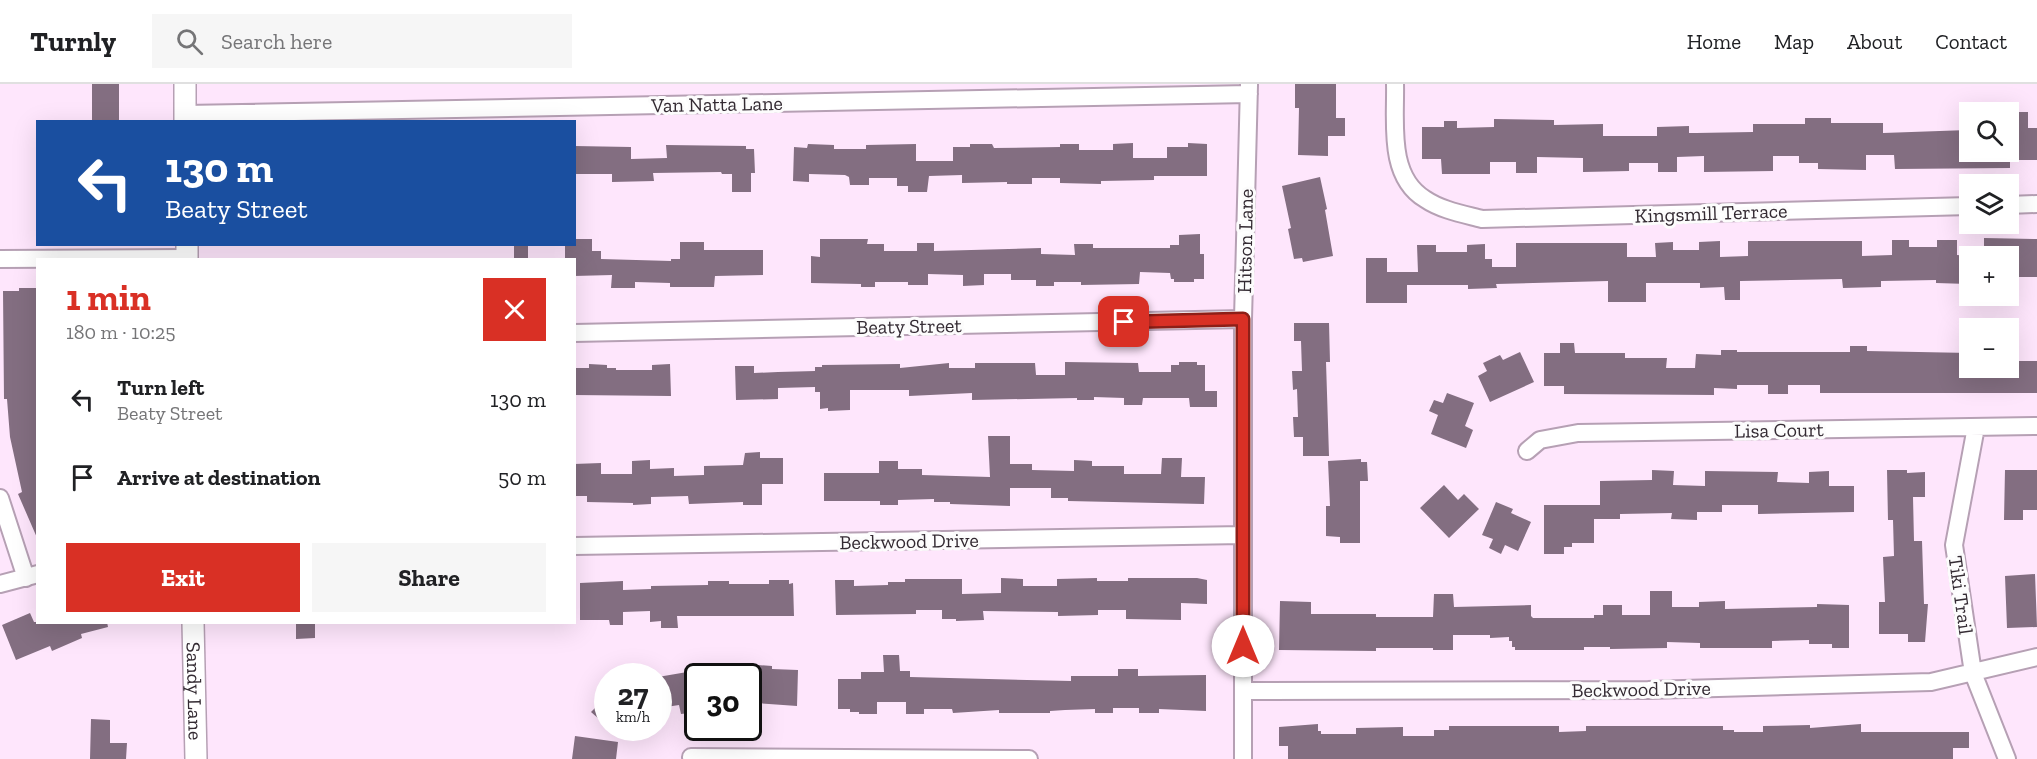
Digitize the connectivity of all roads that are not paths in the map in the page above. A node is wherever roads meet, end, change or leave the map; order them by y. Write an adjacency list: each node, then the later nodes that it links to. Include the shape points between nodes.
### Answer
1 (184, 84): 4 (street)
2 (1395, 84): 7 (street, Kingsmill Terrace, via 1397,155 1410,185 1424,199 1482,219)
3 (1249, 89): 4 (street, Van Natta Lane); 12 (street, Hitson Lane)
4 (185, 118)
5 (2037, 204): 6 (street)
6 (2019, 205)
7 (1959, 206)
8 (187, 254): 10 (street)
9 (36, 258): 11 (street)
10 (37, 258)
11 (0, 259)
12 (1243, 319): 13 (street, Beaty Street); 18 (street, Hitson Lane)
13 (576, 333)
14 (2037, 426): 15 (street, Lisa Court)
15 (1976, 427): 16 (street, Lisa Court, via 1578,433 1540,440); 24 (street, Tiki Trail, via 1954,545)
16 (1527, 451)
17 (0, 498): 20 (street)
18 (1243, 535): 19 (street, Beckwood Drive); 25 (street, Hitson Lane)
19 (576, 546)
20 (32, 576): 21 (street)
21 (0, 584)
22 (193, 624): 27 (street, Sandy Lane)
23 (2037, 657): 24 (street, Beckwood Drive)
24 (1973, 673): 25 (street, Beckwood Drive, via 1930,682 1647,690); 30 (street, Tiki Trail)
25 (1243, 691): 29 (street, Hitson Lane)
26 (691, 757): 28 (street)
27 (196, 759)
28 (1029, 759)
29 (1243, 759)
30 (2007, 759)

